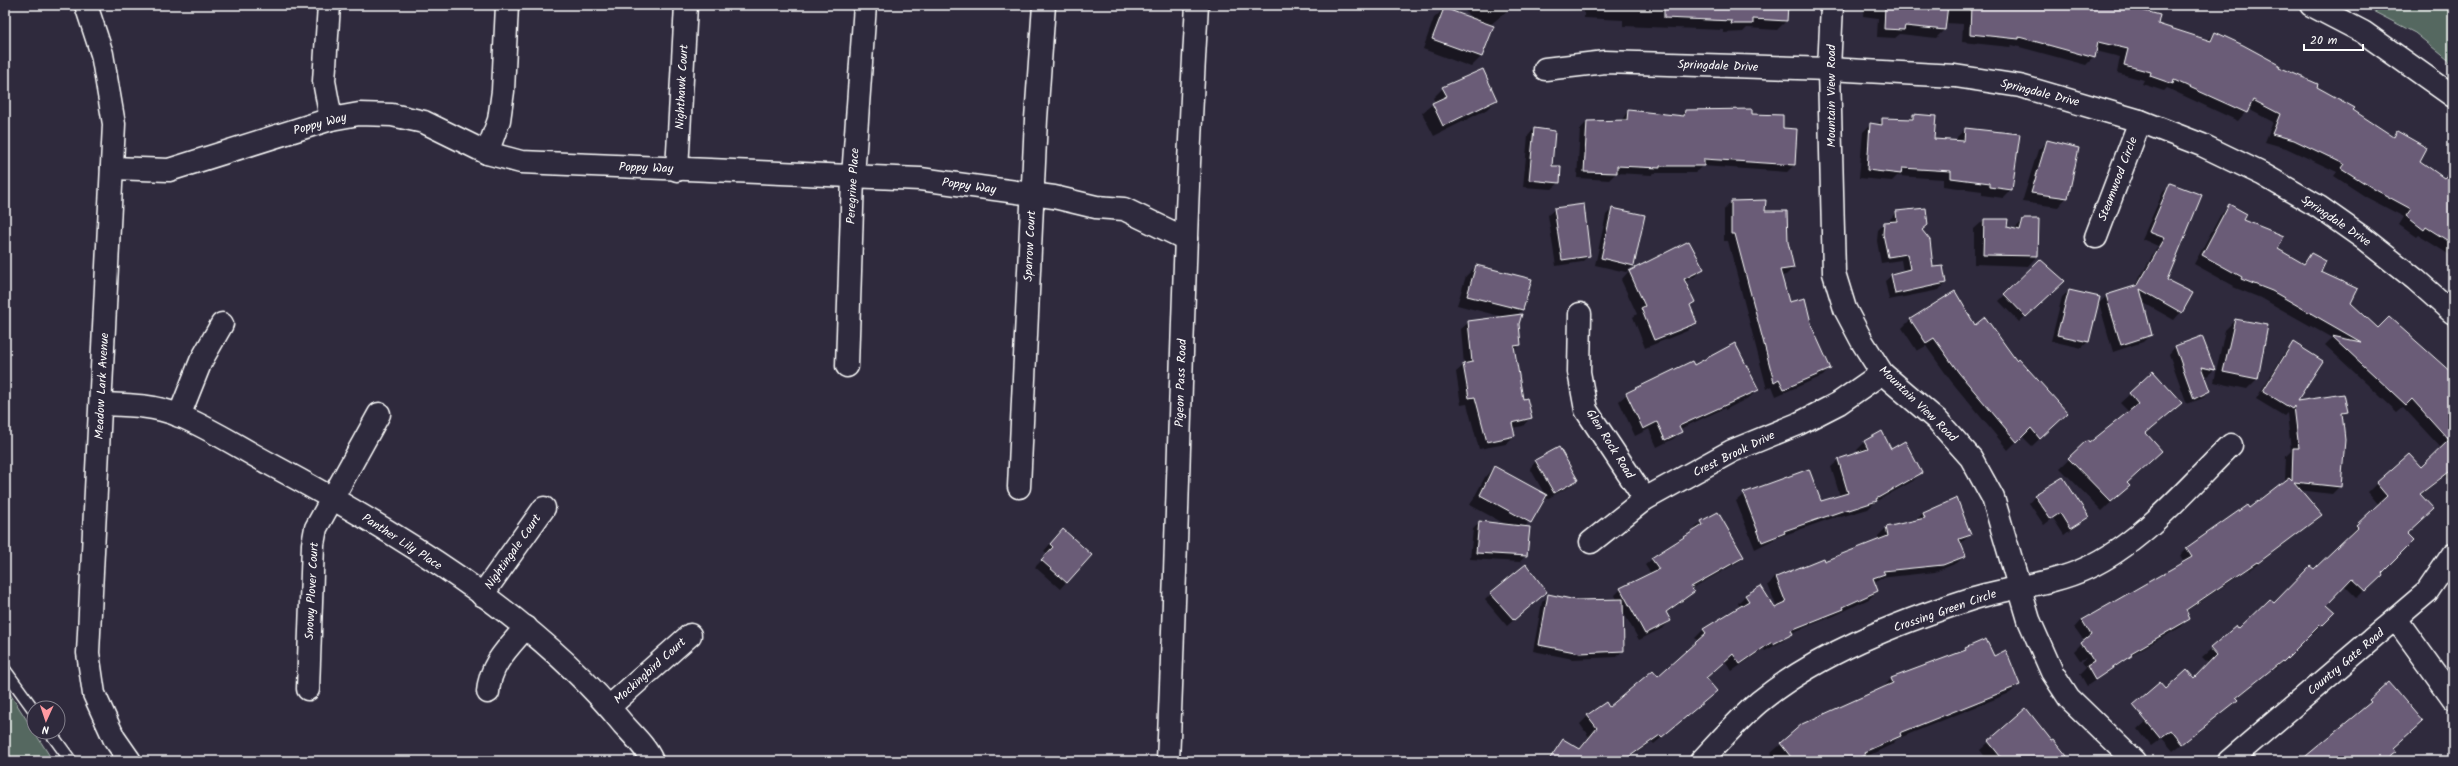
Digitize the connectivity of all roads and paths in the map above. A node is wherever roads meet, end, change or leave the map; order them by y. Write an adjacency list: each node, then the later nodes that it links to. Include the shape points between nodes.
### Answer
1 (86, 5): 16 (street, Meadow Lark Avenue, via 102,54 110,93 114,124)
2 (329, 5): 13 (street, via 324,81)
3 (507, 5): 15 (street, via 502,98 499,120)
4 (686, 5): 17 (street, Nighthawk Court)
5 (865, 5): 18 (street, Peregrine Place)
6 (1044, 5): 19 (street, Sparrow Court)
7 (1197, 5): 21 (street, Pigeon Pass Road)
8 (1832, 5): 11 (street, Mountain View Road)
9 (2316, 6): 12 (street, via 2363,32)
10 (1545, 69): 11 (street, Springdale Drive, via 1605,62)
11 (1829, 69): 14 (street, Springdale Drive, via 1955,76 2020,86); 26 (street, Mountain View Road, via 1834,273 1846,309)
12 (2453, 96)
13 (331, 119): 15 (street, Poppy Way, via 359,114 392,115 424,122); 16 (street, Poppy Way, via 169,170)
14 (2140, 121): 20 (street, Steamwood Circle); 22 (street, Springdale Drive, via 2262,174 2319,207 2416,280)
15 (487, 153): 17 (street, Poppy Way, via 521,162)
16 (112, 168): 27 (street, Meadow Lark Avenue)
17 (677, 170): 18 (street, Poppy Way)
18 (853, 177): 19 (street, Poppy Way, via 958,183); 25 (street, Peregrine Place)
19 (1033, 194): 21 (street, Poppy Way, via 1096,207 1124,209); 31 (street, Sparrow Court)
20 (2096, 237)
21 (1186, 239): 52 (street, Pigeon Pass Road)
22 (2453, 313)
23 (1580, 314): 33 (street, Glen Rock Road, via 1579,372 1586,410)
24 (222, 324): 29 (street, via 198,366)
25 (847, 366)
26 (1882, 373): 33 (street, Crest Brook Drive, via 1839,403 1798,424 1732,452); 37 (street, Mountain View Road, via 1937,420 1971,458 1993,498)
27 (102, 404): 29 (street, Panther Lily Place, via 147,406); 50 (street, Meadow Lark Avenue, via 96,466 88,653 94,694 114,738)
28 (380, 414): 32 (street, Snowy Plover Court)
29 (179, 416): 32 (street, Panther Lily Place)
30 (2231, 445): 37 (street, Crossing Green Circle, via 2150,524 2108,557 2058,579)
31 (1019, 487)
32 (332, 497): 38 (street, Panther Lily Place); 43 (street, Snowy Plover Court, via 316,528 313,544)
33 (1645, 499): 35 (street, Crest Brook Drive)
34 (544, 508): 38 (street, Nightingale Court)
35 (1590, 542)
36 (2453, 554): 39 (street, Country Gate Road, via 2427,592)
37 (2019, 587): 53 (street, Crossing Green Circle, via 1972,599 1930,614 1823,659 1759,702); 54 (street, Mountain View Road, via 2029,620 2052,672 2079,708)
38 (482, 595): 40 (street, Panther Lily Place)
39 (2396, 619): 45 (street); 55 (street, Country Gate Road)
40 (526, 627): 44 (street, via 495,663 489,677); 47 (street, Panther Lily Place)
41 (690, 635): 47 (street, Mockingbird Court)
42 (5, 670): 46 (lane)
43 (308, 689)
44 (488, 692)
45 (2453, 698)
46 (27, 700)
47 (609, 707): 51 (street, Panther Lily Place)
48 (56, 740): 49 (lane)
49 (71, 761)
50 (130, 761)
51 (652, 761)
52 (1168, 761)
53 (1701, 761)
54 (2134, 761)
55 (2229, 761)

